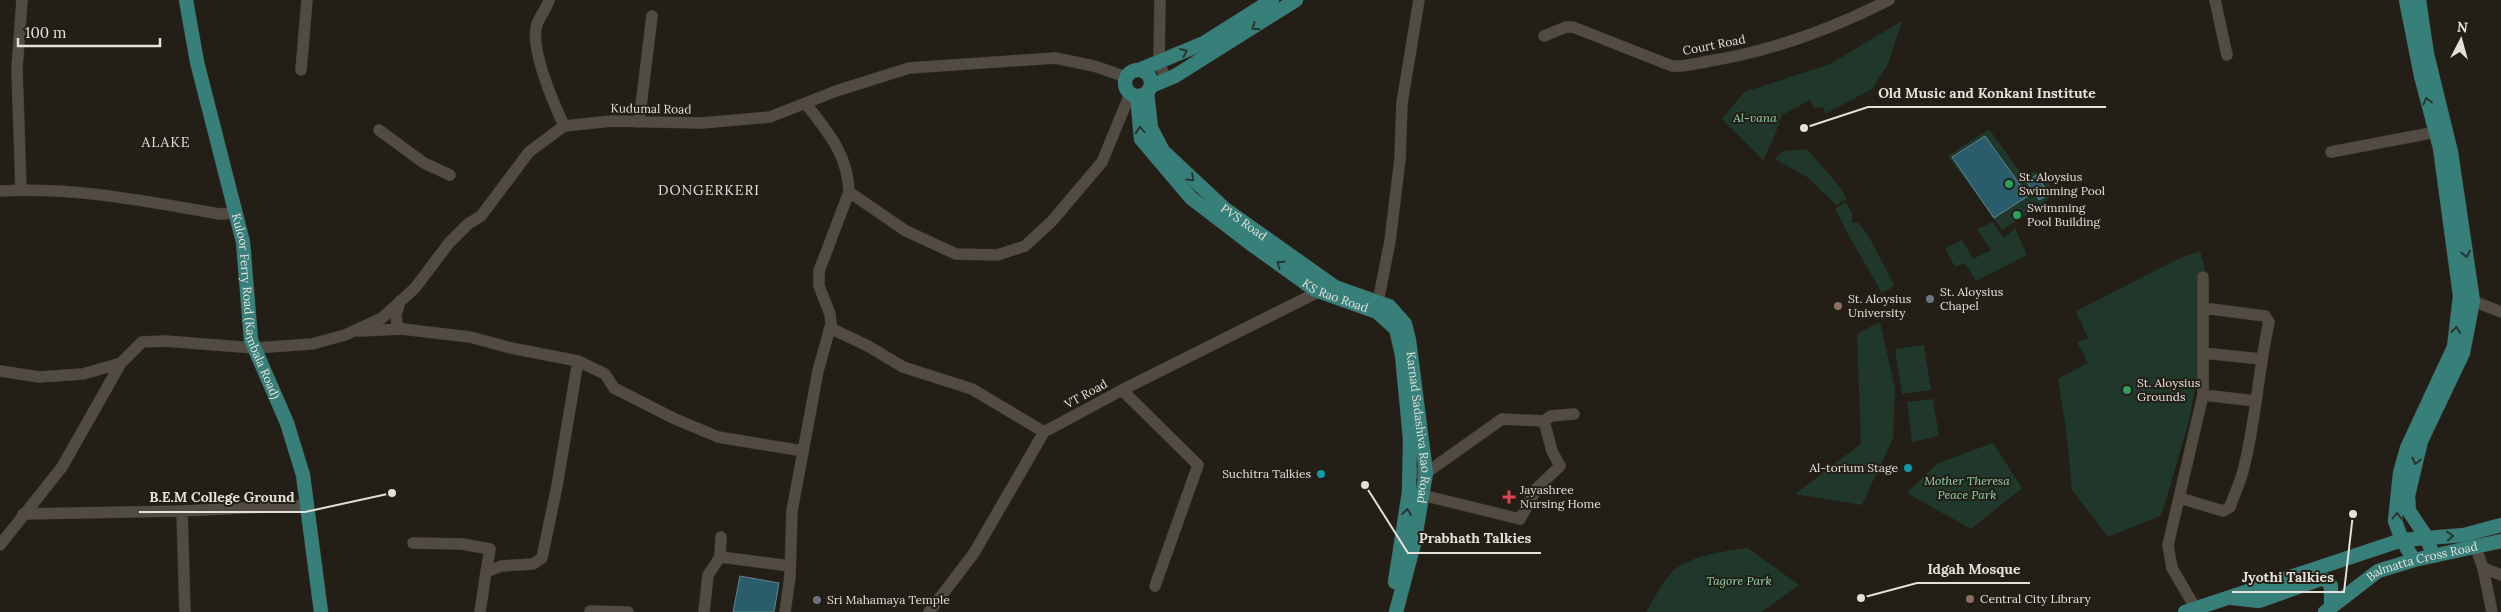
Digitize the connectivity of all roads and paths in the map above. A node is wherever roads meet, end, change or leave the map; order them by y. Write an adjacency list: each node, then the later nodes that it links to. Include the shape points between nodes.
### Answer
1 (22, 0): 29 (street, via 18,69)
2 (186, 0): 32 (main road, Kuloor Ferry Road (Kambala Road), via 198,62)
3 (307, 0): 17 (street)
4 (549, 0): 24 (street, via 537,24 535,40 549,92)
5 (1160, 0): 16 (street)
6 (1272, 0): 16 (main road, one-way to 6, via 1204,44)
7 (1296, 0): 20 (main road, one-way to 20)
8 (1419, 0): 37 (street, via 1402,104 1400,159)
9 (1889, 0): 14 (street, Court Road, via 1854,18 1742,56 1683,66 1672,66 1573,27)
10 (2215, 0): 15 (street)
11 (2406, 0): 26 (main road, one-way to 11)
12 (2418, 0): 36 (main road, one-way to 36, via 2451,152)
13 (652, 16): 23 (street)
14 (1544, 36)
15 (2227, 55)
16 (1159, 62): 18 (main road); 20 (street)
17 (301, 70)
18 (1139, 70): 19 (main road); 21 (main road, via 1147,75)
19 (1126, 77): 21 (main road, via 1126,88); 22 (street, Kudumal Road, via 1055,58 909,68)
20 (1166, 80): 21 (main road)
21 (1141, 92): 31 (street, via 1102,162 1052,221 1025,246 997,255 956,254 906,231); 34 (main road, PVS Road, via 1151,128 1163,151 1225,209)
22 (806, 104): 23 (street, Kudumal Road, via 770,117 702,123); 31 (street, via 836,143 848,177)
23 (639, 122): 24 (street, Kudumal Road)
24 (564, 126): 35 (street, Kudumal Road, via 529,152 488,208 450,243)
25 (379, 130): 28 (street, via 424,163)
26 (2436, 132): 27 (street); 66 (main road, one-way to 26, via 2395,521 2400,473 2407,448 2454,347 2460,296)
27 (2331, 152)
28 (450, 175)
29 (21, 190): 30 (street); 32 (street, via 115,195 220,214)
30 (0, 191)
31 (848, 192): 40 (street, via 819,271 819,286 830,314)
32 (237, 213): 43 (main road, Kuloor Ferry Road (Kambala Road), via 244,242 249,330)
33 (2204, 277): 38 (street)
34 (1325, 288): 37 (main road, PVS Road); 49 (street, VT Road); 56 (main road, KS Rao Road, via 1377,312 1396,329 1402,355 1410,439)
35 (400, 301): 41 (street, via 396,315 397,325); 42 (street, Kudumal Road, via 382,318)
36 (2473, 301): 39 (street); 65 (main road, one-way to 65, via 2463,353 2421,440 2408,496 2409,511)
37 (1384, 304): 57 (main road, Karnad Sadashiva Rao Road, via 1405,324 1409,340)
38 (2203, 308): 44 (street); 45 (street, via 2267,316 2269,322)
39 (2501, 312)
40 (830, 328): 54 (street, via 903,367 972,390); 55 (street, via 818,371)
41 (402, 329): 42 (street); 46 (street, via 470,337)
42 (352, 332): 43 (street, Kudumal Road, via 312,344)
43 (254, 348): 47 (street, Kudumal Road, via 142,342); 60 (main road, Kuloor Ferry Road (Kambala Road), via 294,443)
44 (2203, 353): 45 (street); 50 (street)
45 (2261, 359): 51 (street)
46 (578, 361): 55 (street, via 605,374 614,388 718,437); 76 (street, via 542,558 533,564 502,566)
47 (121, 363): 48 (street, via 84,374 39,377); 62 (street, via 62,467)
48 (0, 371)
49 (1122, 390): 54 (street, VT Road); 78 (street, via 1198,465)
50 (2203, 395): 51 (street); 59 (street)
51 (2256, 401): 59 (street, via 2243,472 2229,509 2223,511)
52 (1574, 414): 53 (street, via 1551,416)
53 (1544, 421): 57 (street, via 1502,418); 58 (street, via 1552,451 1560,466 1537,488 1520,519)
54 (1044, 432): 89 (street, via 974,553)
55 (803, 451): 74 (street, via 792,511)
56 (1409, 473): 57 (street); 90 (main road, KS Rao Road, one-way to 56, via 1402,549)
57 (1426, 473): 58 (main road, Karnad Sadashiva Rao Road)
58 (1422, 495): 91 (main road, Karnad Sadashiva Rao Road, via 1414,544)
59 (2180, 498): 81 (street, via 2168,545 2169,562)
60 (308, 505): 61 (street); 84 (main road, Kuloor Ferry Road (Kambala Road))
61 (182, 511): 62 (street); 83 (street)
62 (23, 514): 69 (street)
63 (2501, 525): 65 (main road, one-way to 63, via 2464,535)
64 (721, 538): 72 (street)
65 (2427, 538): 66 (main road); 71 (main road)
66 (2402, 540): 73 (main road); 79 (main road)
67 (2501, 541): 70 (main road, Balmatta Cross Road)
68 (412, 543): 76 (street, via 462,544 490,549)
69 (0, 545)
70 (2476, 548): 71 (main road, Balmatta Cross Road); 75 (street)
71 (2433, 556): 73 (main road, Balmatta Cross Road)
72 (720, 557): 74 (street); 87 (street, via 708,575)
73 (2414, 560): 82 (main road, Balmatta Cross Road, via 2378,571)
74 (790, 566): 88 (street)
75 (2483, 568): 77 (street); 92 (street)
76 (486, 572): 85 (street)
77 (2501, 575)
78 (1155, 586)
79 (2231, 598): 81 (main road); 82 (main road, via 2259,601 2321,579 2331,586)
80 (590, 610): 86 (street)
81 (2191, 610)
82 (2328, 610)
83 (185, 612)
84 (321, 612)
85 (480, 612)
86 (628, 612)
87 (704, 612)
88 (785, 612)
89 (929, 612)
90 (1388, 612)
91 (1396, 612)
92 (2492, 612)

